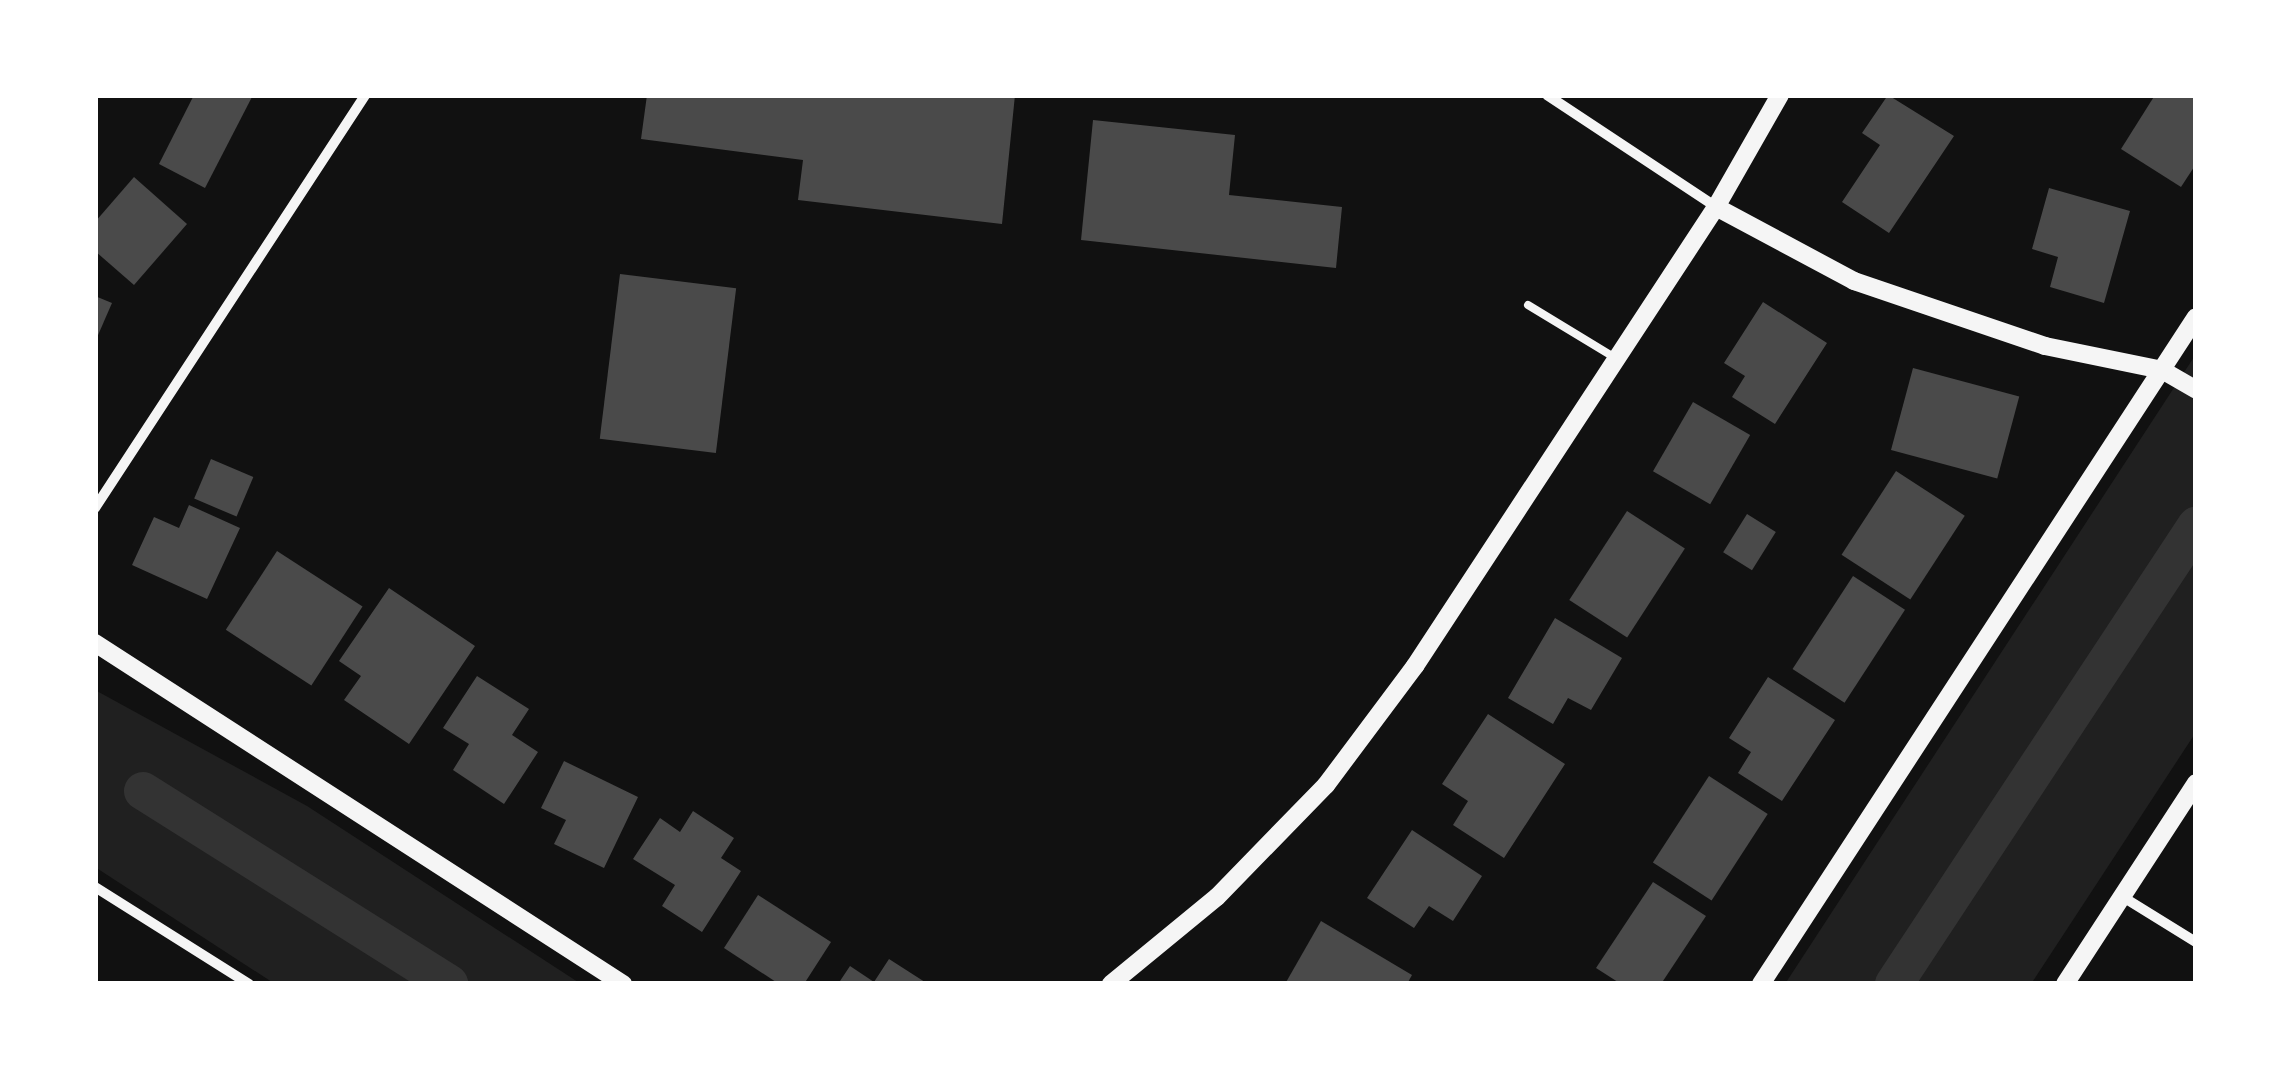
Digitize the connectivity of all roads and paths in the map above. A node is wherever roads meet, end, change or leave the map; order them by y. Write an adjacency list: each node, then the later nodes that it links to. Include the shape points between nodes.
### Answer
1 (365, 95): 10 (street)
2 (1546, 95): 4 (street)
3 (1780, 95): 4 (street)
4 (1716, 207): 7 (street); 8 (street, via 1854,282 2045,346)
5 (1528, 305): 7 (lane)
6 (2196, 317): 8 (street)
7 (1616, 358): 18 (street, via 1414,666 1326,786 1218,897)
8 (2162, 370): 9 (street); 19 (street)
9 (2196, 390)
10 (95, 508)
11 (95, 643): 17 (street)
12 (2196, 783): 14 (street)
13 (95, 887): 16 (street)
14 (2123, 897): 15 (street); 20 (street)
15 (2196, 942)
16 (250, 984)
17 (623, 984)
18 (1111, 984)
19 (1760, 984)
20 (2065, 984)

